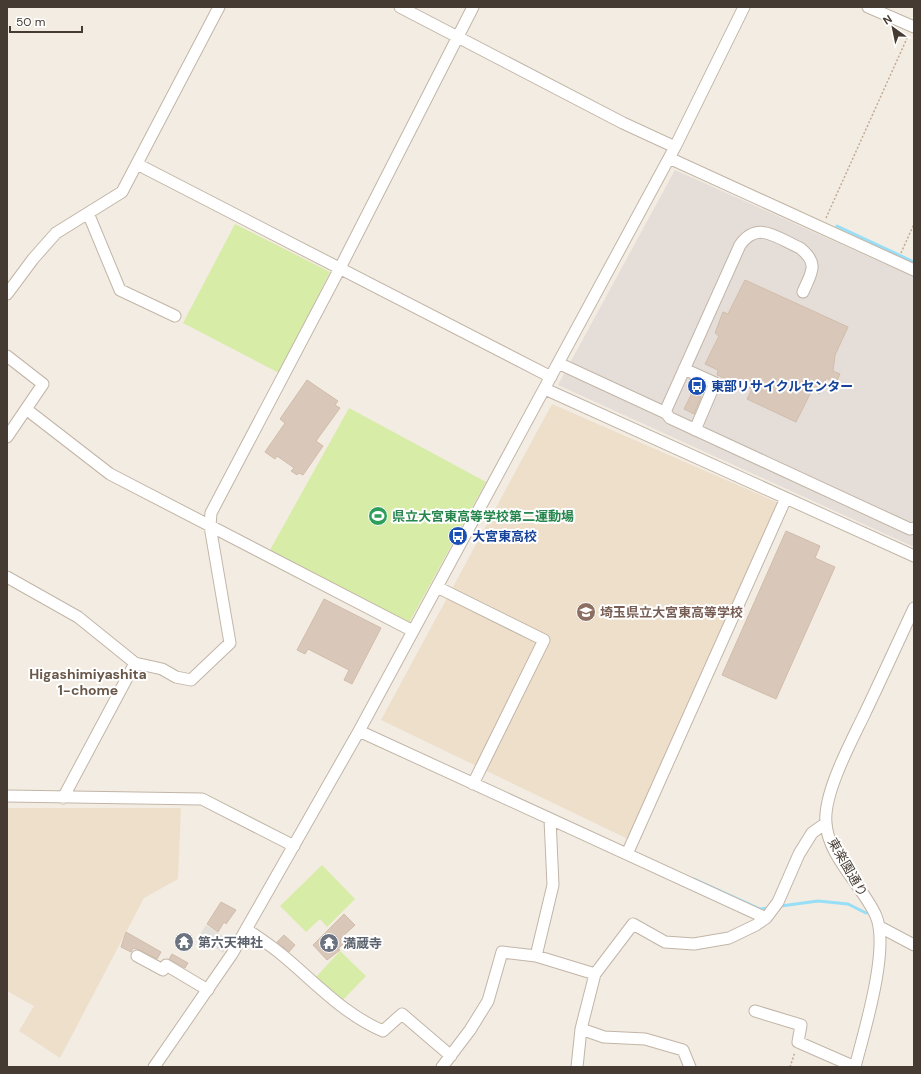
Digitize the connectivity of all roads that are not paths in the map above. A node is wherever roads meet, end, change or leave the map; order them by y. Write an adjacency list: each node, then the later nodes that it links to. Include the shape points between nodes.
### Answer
1 (219, 7): 10 (street)
2 (400, 7): 7 (street)
3 (473, 7): 7 (street)
4 (744, 7): 8 (street)
5 (868, 7): 6 (street)
6 (913, 27)
7 (457, 38): 8 (street, via 622,123); 12 (street)
8 (675, 147): 9 (street)
9 (669, 158): 13 (street); 18 (street)
10 (137, 164): 11 (street, via 122,192); 12 (street)
11 (88, 213): 15 (street, via 56,233); 16 (street, via 120,290)
12 (340, 268): 20 (street); 27 (street, via 211,513)
13 (914, 270)
14 (803, 292): 19 (street, via 813,269 812,262 805,252 763,232 755,231 749,234 740,245)
15 (7, 294)
16 (175, 316)
17 (7, 356): 22 (street, via 43,384)
18 (558, 364): 20 (street); 23 (street)
19 (684, 369): 23 (street); 24 (street, via 715,383)
20 (551, 377): 21 (street)
21 (545, 389): 26 (street); 31 (street)
22 (26, 409): 25 (street); 27 (street, via 110,474)
23 (664, 412): 24 (street, via 670,418)
24 (695, 430): 28 (street, via 910,529)
25 (7, 437)
26 (786, 498): 29 (street); 42 (street)
27 (210, 526): 33 (street); 34 (street, via 230,643 192,680 176,677 162,668)
28 (914, 528)
29 (914, 556)
30 (7, 577): 34 (street, via 78,617)
31 (437, 587): 33 (street); 36 (street, via 544,640)
32 (914, 608): 40 (street, 東楽園通り, via 836,779 827,804)
33 (413, 631): 35 (street)
34 (135, 663): 38 (street)
35 (359, 731): 36 (street); 41 (street)
36 (473, 784): 39 (street)
37 (7, 796): 38 (street)
38 (63, 798): 41 (street, via 202,799)
39 (550, 818): 42 (street); 48 (street, via 553,885)
40 (826, 823): 43 (street, via 812,833 799,854 778,902); 44 (street, 東楽園通り, via 837,853 867,899)
41 (294, 846): 45 (street)
42 (627, 854): 43 (street)
43 (766, 918): 49 (street, via 729,938 694,944 665,942 633,924)
44 (880, 927): 46 (street); 57 (street, 東楽園通り, via 879,962)
45 (246, 929): 50 (street); 53 (street, via 281,954 338,1004 368,1025 383,1032 402,1014)
46 (914, 945)
47 (137, 956): 50 (street, via 163,970 166,966)
48 (536, 956): 49 (street); 53 (street, via 502,952 488,1001)
49 (594, 974): 52 (street)
50 (208, 990): 54 (street)
51 (755, 1011): 57 (street, via 802,1025 798,1042)
52 (581, 1029): 55 (street); 56 (street, via 604,1037 670,1045 683,1050)
53 (446, 1064)
54 (154, 1067)
55 (577, 1067)
56 (690, 1067)
57 (855, 1067)

